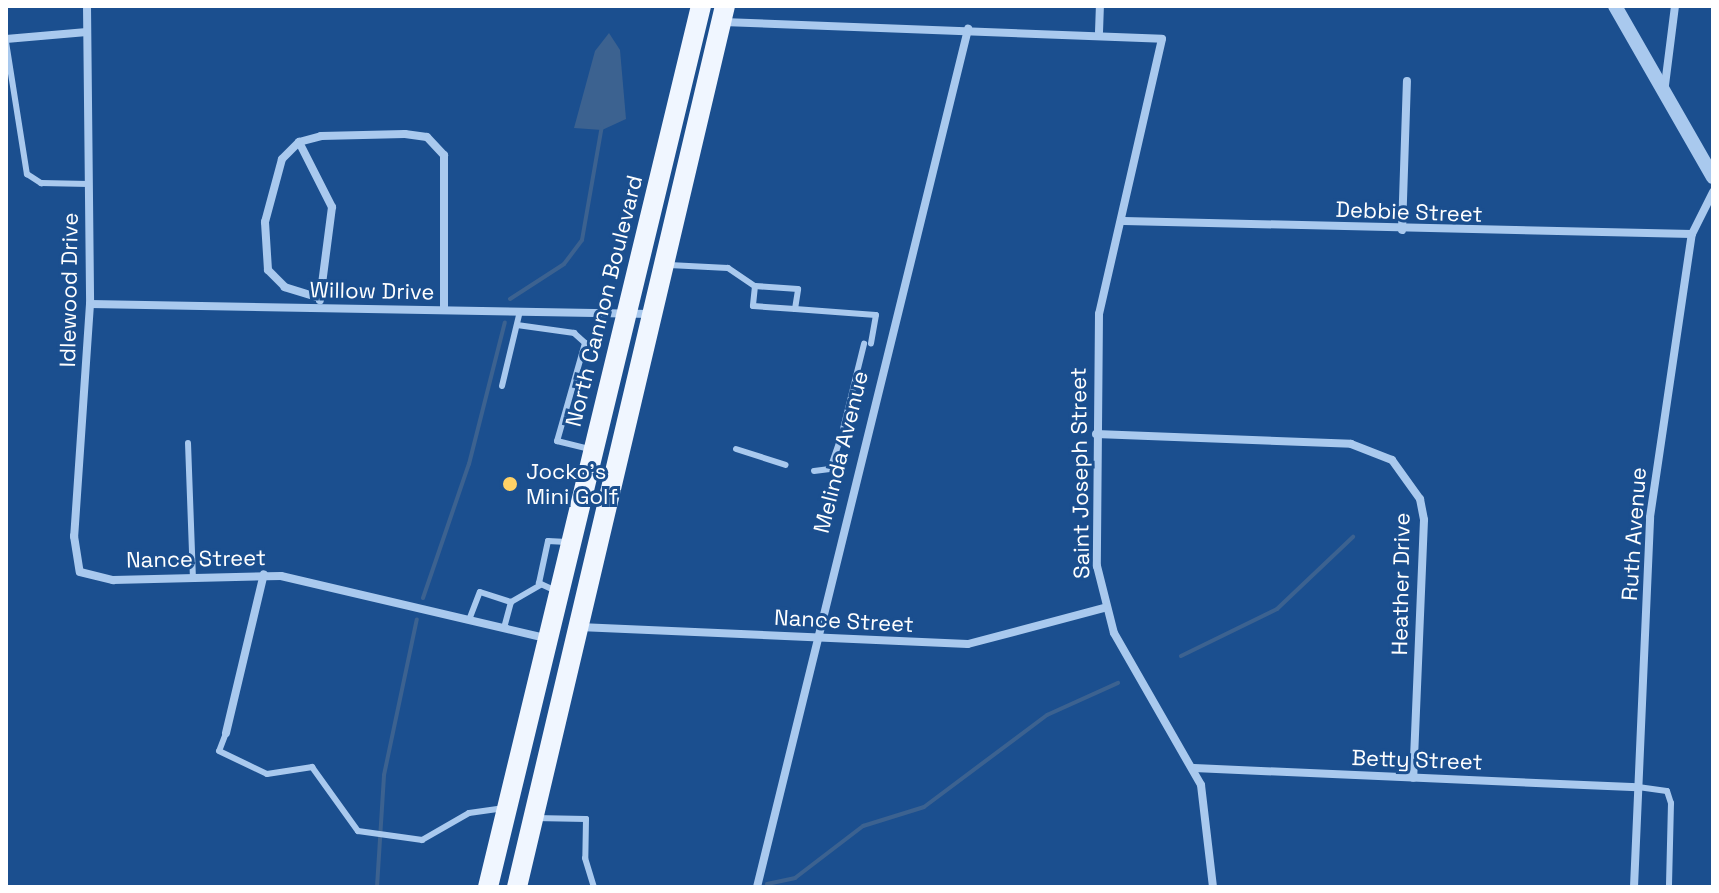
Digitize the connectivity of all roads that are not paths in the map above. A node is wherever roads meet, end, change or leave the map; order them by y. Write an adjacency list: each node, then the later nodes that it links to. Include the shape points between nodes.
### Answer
1 (87, 6): 8 (street, Idlewood Drive)
2 (701, 6): 28 (main road, North Cannon Boulevard)
3 (1100, 6): 9 (street)
4 (1615, 6): 12 (street)
5 (1675, 6): 12 (street)
6 (724, 14): 7 (street); 20 (main road)
7 (968, 29): 9 (street); 50 (street, Melinda Avenue)
8 (87, 32): 10 (street); 15 (street, Idlewood Drive)
9 (1099, 32): 17 (street, Saint Joseph Street, via 1162,39)
10 (6, 41): 15 (lane, via 27,174 41,183)
11 (1407, 81): 18 (street)
12 (1664, 94): 14 (street)
13 (299, 142): 22 (street, via 332,207); 22 (street, via 282,159 269,199 268,270 285,287); 26 (street, via 364,133 438,144 446,167)
14 (1713, 177)
15 (89, 184): 23 (street, Idlewood Drive)
16 (1713, 192): 19 (street, Ruth Avenue)
17 (1124, 221): 18 (street, Debbie Street); 33 (street, Saint Joseph Street, via 1099,314)
18 (1402, 230): 19 (street, Debbie Street)
19 (1692, 234): 54 (street, Ruth Avenue, via 1650,517)
20 (665, 264): 21 (lane, via 728,268); 29 (main road)
21 (755, 286): 25 (lane, via 753,306); 25 (lane, via 798,289)
22 (320, 298): 24 (street)
23 (90, 304): 24 (street, Willow Drive); 40 (street, Idlewood Drive, via 74,536)
24 (320, 309): 26 (street, Willow Drive)
25 (795, 309): 32 (lane, via 876,315)
26 (444, 310): 27 (street, Willow Drive)
27 (520, 311): 28 (street, Willow Drive); 30 (lane)
28 (626, 313): 29 (street, Willow Drive); 37 (main road, North Cannon Boulevard)
29 (653, 314): 47 (main road)
30 (517, 325): 31 (lane); 37 (lane, via 574,333 585,343 557,441)
31 (502, 386)
32 (843, 429)
33 (1096, 434): 45 (street, Saint Joseph Street); 53 (street, Heather Drive, via 1351,444 1392,460 1420,499 1424,520)
34 (188, 443): 42 (lane)
35 (839, 443): 39 (lane, via 830,469)
36 (736, 449): 38 (lane)
37 (592, 450): 43 (main road, North Cannon Boulevard, via 570,543)
38 (786, 465)
39 (814, 471)
40 (80, 572): 42 (street, Nance Street, via 113,580)
41 (264, 574): 42 (street, Nance Street); 46 (street, Nance Street); 51 (street)
42 (193, 577)
43 (549, 588): 44 (lane); 49 (main road, North Cannon Boulevard)
44 (511, 602): 46 (lane, via 480,592); 48 (lane)
45 (1104, 608): 50 (street, Nance Street, via 968,644); 52 (street, Saint Joseph Street)
46 (469, 620): 48 (street, Nance Street)
47 (579, 627): 50 (street, Nance Street); 56 (main road)
48 (504, 628): 49 (street, Nance Street)
49 (547, 638): 55 (main road, North Cannon Boulevard)
50 (816, 638): 60 (street, Melinda Avenue)
51 (226, 733): 55 (lane, via 219,751 267,774 312,767 358,831 422,840 469,813)
52 (1194, 768): 53 (street, Betty Street); 61 (street, Saint Joseph Street, via 1213,842)
53 (1413, 778): 54 (street, Betty Street)
54 (1638, 787): 62 (street, Ruth Avenue); 63 (lane, via 1667,791 1671,803)
55 (507, 808): 57 (main road, North Cannon Boulevard)
56 (533, 818): 58 (main road); 59 (lane, via 586,819)
57 (488, 887)
58 (517, 887)
59 (594, 887)
60 (757, 887)
61 (1213, 887)
62 (1634, 887)
63 (1669, 887)

